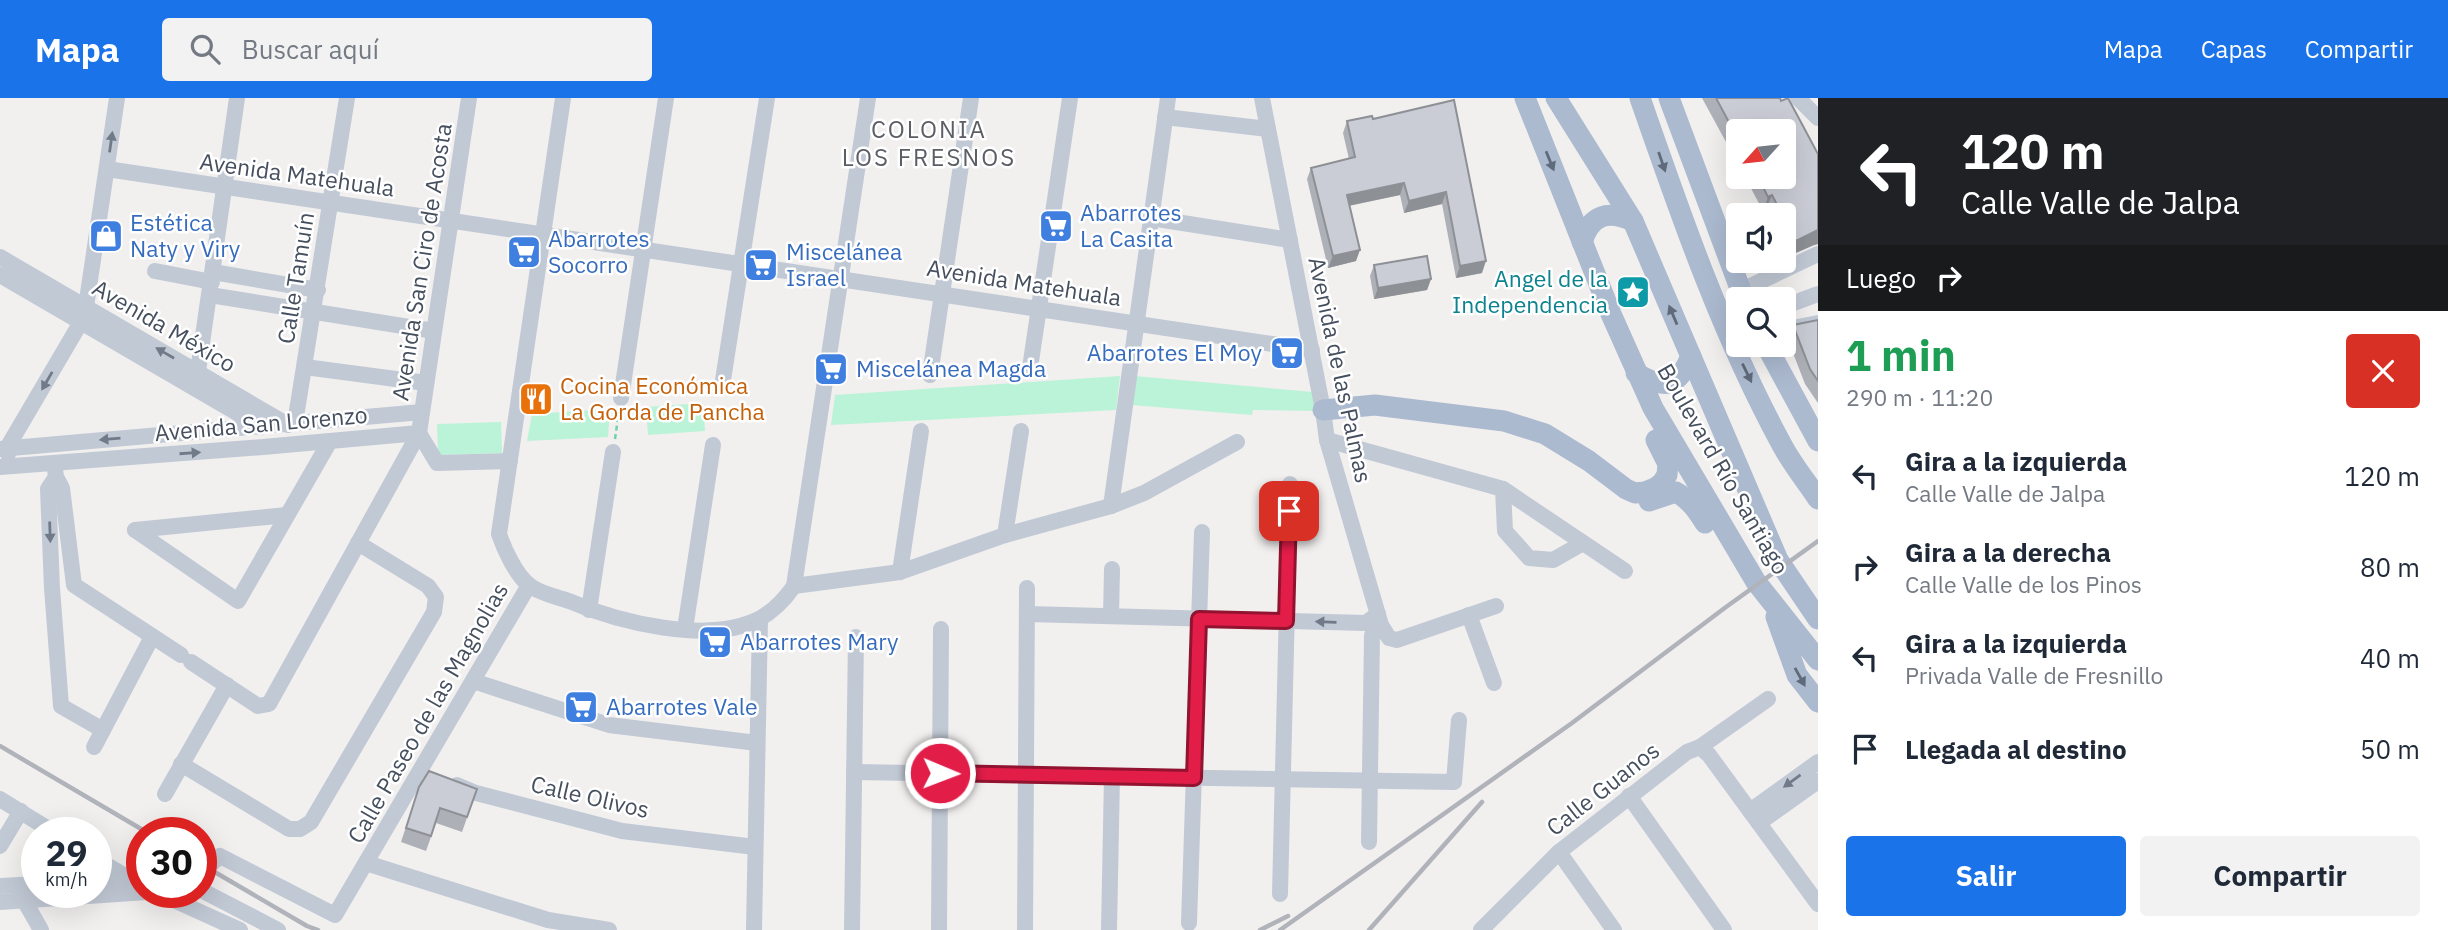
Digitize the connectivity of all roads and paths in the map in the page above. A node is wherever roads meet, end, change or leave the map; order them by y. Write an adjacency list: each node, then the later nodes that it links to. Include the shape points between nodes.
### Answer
1 (117, 98): 21 (street, one-way to 1)
2 (237, 98): 22 (street)
3 (347, 98): 23 (street, Calle Tamuín)
4 (469, 98): 25 (street, Avenida San Ciro de Acosta)
5 (563, 98): 27 (street)
6 (666, 98): 30 (street)
7 (767, 98): 33 (street)
8 (868, 98): 36 (street)
9 (971, 98): 41 (street)
10 (1070, 98): 44 (street)
11 (1168, 98): 18 (street)
12 (1262, 98): 20 (street, Avenida de las Palmas)
13 (1525, 98): 29 (main road, Boulevard Río Santiago, one-way to 29)
14 (1556, 98): 26 (main road, Boulevard Río Santiago)
15 (1640, 98): 83 (main road, one-way to 83, via 1725,326 1783,447)
16 (1669, 98): 38 (main road)
17 (1798, 98): 19 (street)
18 (1165, 117): 20 (street); 24 (street)
19 (1818, 118)
20 (1268, 129): 28 (street, Avenida de las Palmas)
21 (107, 169): 22 (street, Avenida Matehuala); 46 (street)
22 (225, 187): 23 (street, Avenida Matehuala); 37 (street)
23 (331, 203): 25 (street, Avenida Matehuala); 40 (street, Calle Tamuín)
24 (1151, 218): 28 (street); 48 (street)
25 (451, 221): 27 (street, Avenida Matehuala); 51 (street, Avenida San Ciro de Acosta)
26 (1633, 221): 29 (main road, via 1605,215 1590,224); 53 (main road, Boulevard Río Santiago, one-way to 26)
27 (543, 234): 30 (street, Avenida Matehuala); 78 (street)
28 (1290, 240): 52 (street, Avenida de las Palmas)
29 (1582, 242): 47 (main road, Boulevard Río Santiago)
30 (643, 250): 33 (street, Avenida Matehuala); 62 (street)
31 (1818, 254): 39 (street)
32 (0, 257): 46 (street, Avenida México)
33 (741, 264): 36 (street, Avenida Matehuala); 60 (street)
34 (155, 271): 37 (street)
35 (0, 275): 46 (street, Avenida México)
36 (840, 279): 41 (street, Avenida Matehuala); 96 (street)
37 (212, 283): 40 (street); 45 (street); 57 (street)
38 (1739, 287)
39 (1757, 287)
40 (318, 290): 45 (street, Calle Tamuín)
41 (942, 294): 44 (street, Avenida Matehuala); 59 (street)
42 (1818, 294): 43 (street)
43 (1796, 302)
44 (1039, 309): 48 (street, Avenida Matehuala); 56 (street)
45 (314, 311): 51 (street); 55 (street, Calle Tamuín)
46 (83, 314): 57 (street, Avenida México, one-way to 46); 66 (street, Avenida México); 75 (street, one-way to 75)
47 (1611, 314): 58 (main road, Boulevard Río Santiago); 65 (main road, via 1617,359 1668,464 1662,483 1645,492 1626,489 1545,434 1504,421 1374,405)
48 (1136, 323): 52 (street, Avenida Matehuala); 84 (street)
49 (1818, 323): 50 (street)
50 (1796, 327)
51 (434, 331): 61 (street, Avenida San Ciro de Acosta)
52 (1312, 350): 65 (street, Avenida de las Palmas)
53 (1691, 356): 58 (main road, via 1681,376 1667,384 1652,383); 107 (main road, Boulevard Río Santiago, via 1777,560)
54 (1772, 357): 71 (main road)
55 (305, 367): 61 (street); 64 (street, Calle Tamuín)
56 (1030, 368)
57 (198, 372): 64 (street, Avenida México)
58 (1636, 373): 93 (main road, Boulevard Río Santiago)
59 (929, 375)
60 (723, 380)
61 (426, 383): 63 (street, Avenida San Ciro de Acosta)
62 (621, 398): 77 (path)
63 (422, 412): 64 (street, Avenida San Lorenzo); 69 (street, Avenida San Ciro de Acosta)
64 (291, 423): 66 (street, Avenida San Lorenzo); 73 (street)
65 (1325, 425): 82 (street); 93 (main road, via 1375,417 1506,433 1554,451 1632,502 1645,503 1676,492 1695,507 1740,571); 109 (street, Avenida de las Palmas)
66 (260, 426): 75 (street, Avenida San Lorenzo, one-way to 75); 76 (street)
67 (921, 431): 92 (street)
68 (1021, 431): 87 (street)
69 (419, 433): 70 (street, Avenida San Lorenzo); 78 (street, via 437,463); 89 (street)
70 (330, 441): 73 (street, Avenida San Lorenzo); 85 (street)
71 (1818, 441)
72 (1237, 442): 84 (street)
73 (289, 445): 76 (street, Avenida San Lorenzo)
74 (713, 445): 110 (street)
75 (2, 446): 79 (street)
76 (263, 447): 80 (street, Avenida San Lorenzo, one-way to 76)
77 (613, 452): 101 (street)
78 (510, 461): 95 (street, via 499,534)
79 (3, 470): 80 (street, Avenida San Lorenzo)
80 (55, 470): 94 (street, via 62,488); 97 (street, one-way to 97, via 48,489)
81 (1290, 484): 108 (street)
82 (1503, 489): 88 (street); 88 (street, via 1505,531 1529,558 1553,560)
83 (1818, 499)
84 (1111, 506): 87 (street)
85 (287, 515): 85 (street, via 238,601 135,530)
86 (1202, 532): 106 (street)
87 (1005, 536): 92 (street)
88 (1583, 542): 91 (street)
89 (358, 543): 117 (street, via 269,704 258,706); 126 (street, via 428,586 436,597 434,612 311,822 300,830 289,829)
90 (1112, 569): 104 (street)
91 (1625, 571)
92 (900, 572): 96 (street)
93 (1756, 582): 99 (main road, Boulevard Río Santiago)
94 (74, 585): 97 (street); 112 (street)
95 (529, 585): 101 (street); 115 (street, Calle Paseo de las Magnolias)
96 (794, 586): 105 (street)
97 (52, 588): 121 (street, via 61,706)
98 (1027, 588): 102 (street)
99 (1771, 601): 114 (main road, Boulevard Río Santiago); 119 (main road, one-way to 119, via 1797,675)
100 (1496, 606): 103 (street)
101 (589, 610): 110 (street)
102 (1027, 614): 104 (street); 130 (street)
103 (1469, 615): 109 (street, via 1397,640); 116 (street)
104 (1111, 617): 106 (street)
105 (760, 619): 110 (street, via 721,629); 122 (street)
106 (1199, 619): 108 (street); 132 (street)
107 (1818, 619)
108 (1286, 621): 109 (street, one-way to 108); 133 (street)
109 (1374, 624): 134 (street)
110 (685, 629)
111 (941, 629): 128 (street)
112 (152, 637): 117 (street); 121 (street)
113 (856, 637): 127 (street)
114 (1818, 660)
115 (473, 681): 122 (street, via 609,725); 129 (street, Calle Paseo de las Magnolias)
116 (1494, 683)
117 (227, 685): 126 (street)
118 (1768, 699): 124 (street, Calle Guanos)
119 (1818, 702)
120 (1459, 720): 134 (street, via 1454,782)
121 (103, 730): 123 (street)
122 (757, 743): 144 (street)
123 (94, 747)
124 (1700, 747): 137 (street, Calle Guanos); 141 (street)
125 (1818, 762): 141 (street, one-way to 141)
126 (181, 764): 136 (street)
127 (854, 772): 128 (street); 164 (street)
128 (940, 773): 130 (street); 165 (street)
129 (431, 775): 144 (street, Calle Olivos, via 476,793 622,831); 147 (street, Calle Paseo de las Magnolias)
130 (1026, 775): 131 (street); 166 (street)
131 (1112, 776): 132 (street); 167 (street)
132 (1194, 778): 133 (street); 158 (street)
133 (1282, 779): 134 (street); 150 (street)
134 (1370, 781): 142 (street)
135 (1818, 781): 141 (street)
136 (165, 794)
137 (1629, 796): 145 (street, Calle Guanos); 171 (street)
138 (0, 799): 139 (street)
139 (22, 811): 140 (street); 143 (street)
140 (31, 817)
141 (1754, 817): 154 (street)
142 (1369, 842)
143 (0, 846)
144 (755, 847): 163 (street)
145 (1559, 852): 157 (street, Calle Guanos); 170 (street)
146 (217, 859): 147 (street, Calle Paseo de las Magnolias, via 220,856 335,915)
147 (366, 863): 162 (street, Calle Paseo de las Magnolias, via 548,920)
148 (21, 885): 149 (street)
149 (0, 886)
150 (1280, 894)
151 (217, 898): 161 (street)
152 (21, 900): 153 (street)
153 (0, 902)
154 (1818, 904)
155 (29, 908): 159 (street)
156 (191, 908): 160 (street)
157 (1493, 916): 168 (street, Calle Guanos); 169 (street)
158 (1189, 923)
159 (41, 930)
160 (240, 930)
161 (278, 930)
162 (609, 930)
163 (754, 930)
164 (852, 930)
165 (939, 930)
166 (1025, 930)
167 (1109, 930)
168 (1481, 930)
169 (1503, 930)
170 (1614, 930)
171 (1724, 930)

